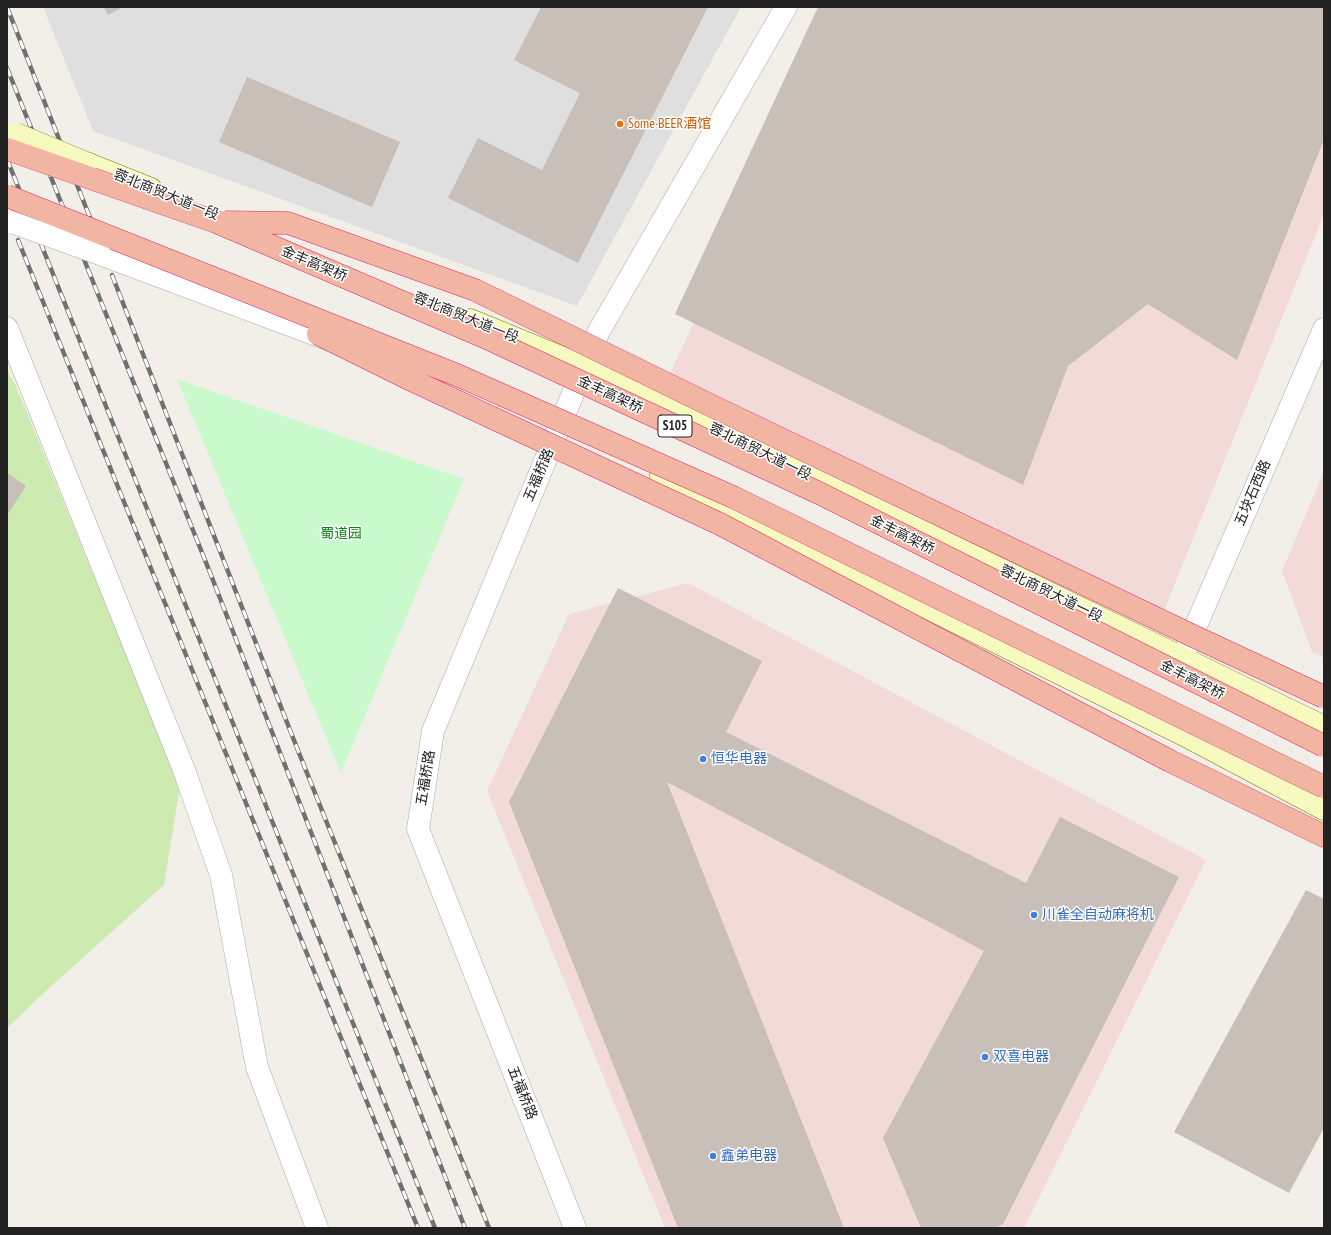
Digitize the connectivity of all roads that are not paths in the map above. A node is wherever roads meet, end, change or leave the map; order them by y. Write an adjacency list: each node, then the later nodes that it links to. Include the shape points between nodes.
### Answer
1 (786, 7): 9 (street, 五福桥路, via 599,331)
2 (10, 138): 5 (highway, 金丰高架桥 / S105, bridge); 9 (main road, 蓉北商贸大道一段, bridge, via 86,163)
3 (7, 196): 6 (highway, bridge)
4 (10, 221): 10 (street, bridge)
5 (216, 222): 12 (highway, bridge, via 288,223 475,290 712,406); 14 (highway, 金丰高架桥 / S105, bridge, via 491,340 821,494)
6 (161, 257): 15 (highway, bridge, via 457,375 733,497); 17 (highway, bridge, via 405,377 720,524 1170,761)
7 (7, 328): 18 (street, via 184,770 221,875 257,1067)
8 (1324, 329): 11 (street, 五块石西路)
9 (585, 366): 10 (street, 五福桥路); 11 (main road, 蓉北商贸大道一段)
10 (560, 426): 16 (main road, via 1190,738); 19 (street, 五福桥路, via 432,731 418,829)
11 (1182, 658): 13 (main road, 蓉北商贸大道一段)
12 (1324, 697)
13 (1324, 727)
14 (1324, 746)
15 (1324, 787)
16 (1324, 809)
17 (1324, 836)
18 (317, 1228)
19 (575, 1228)

